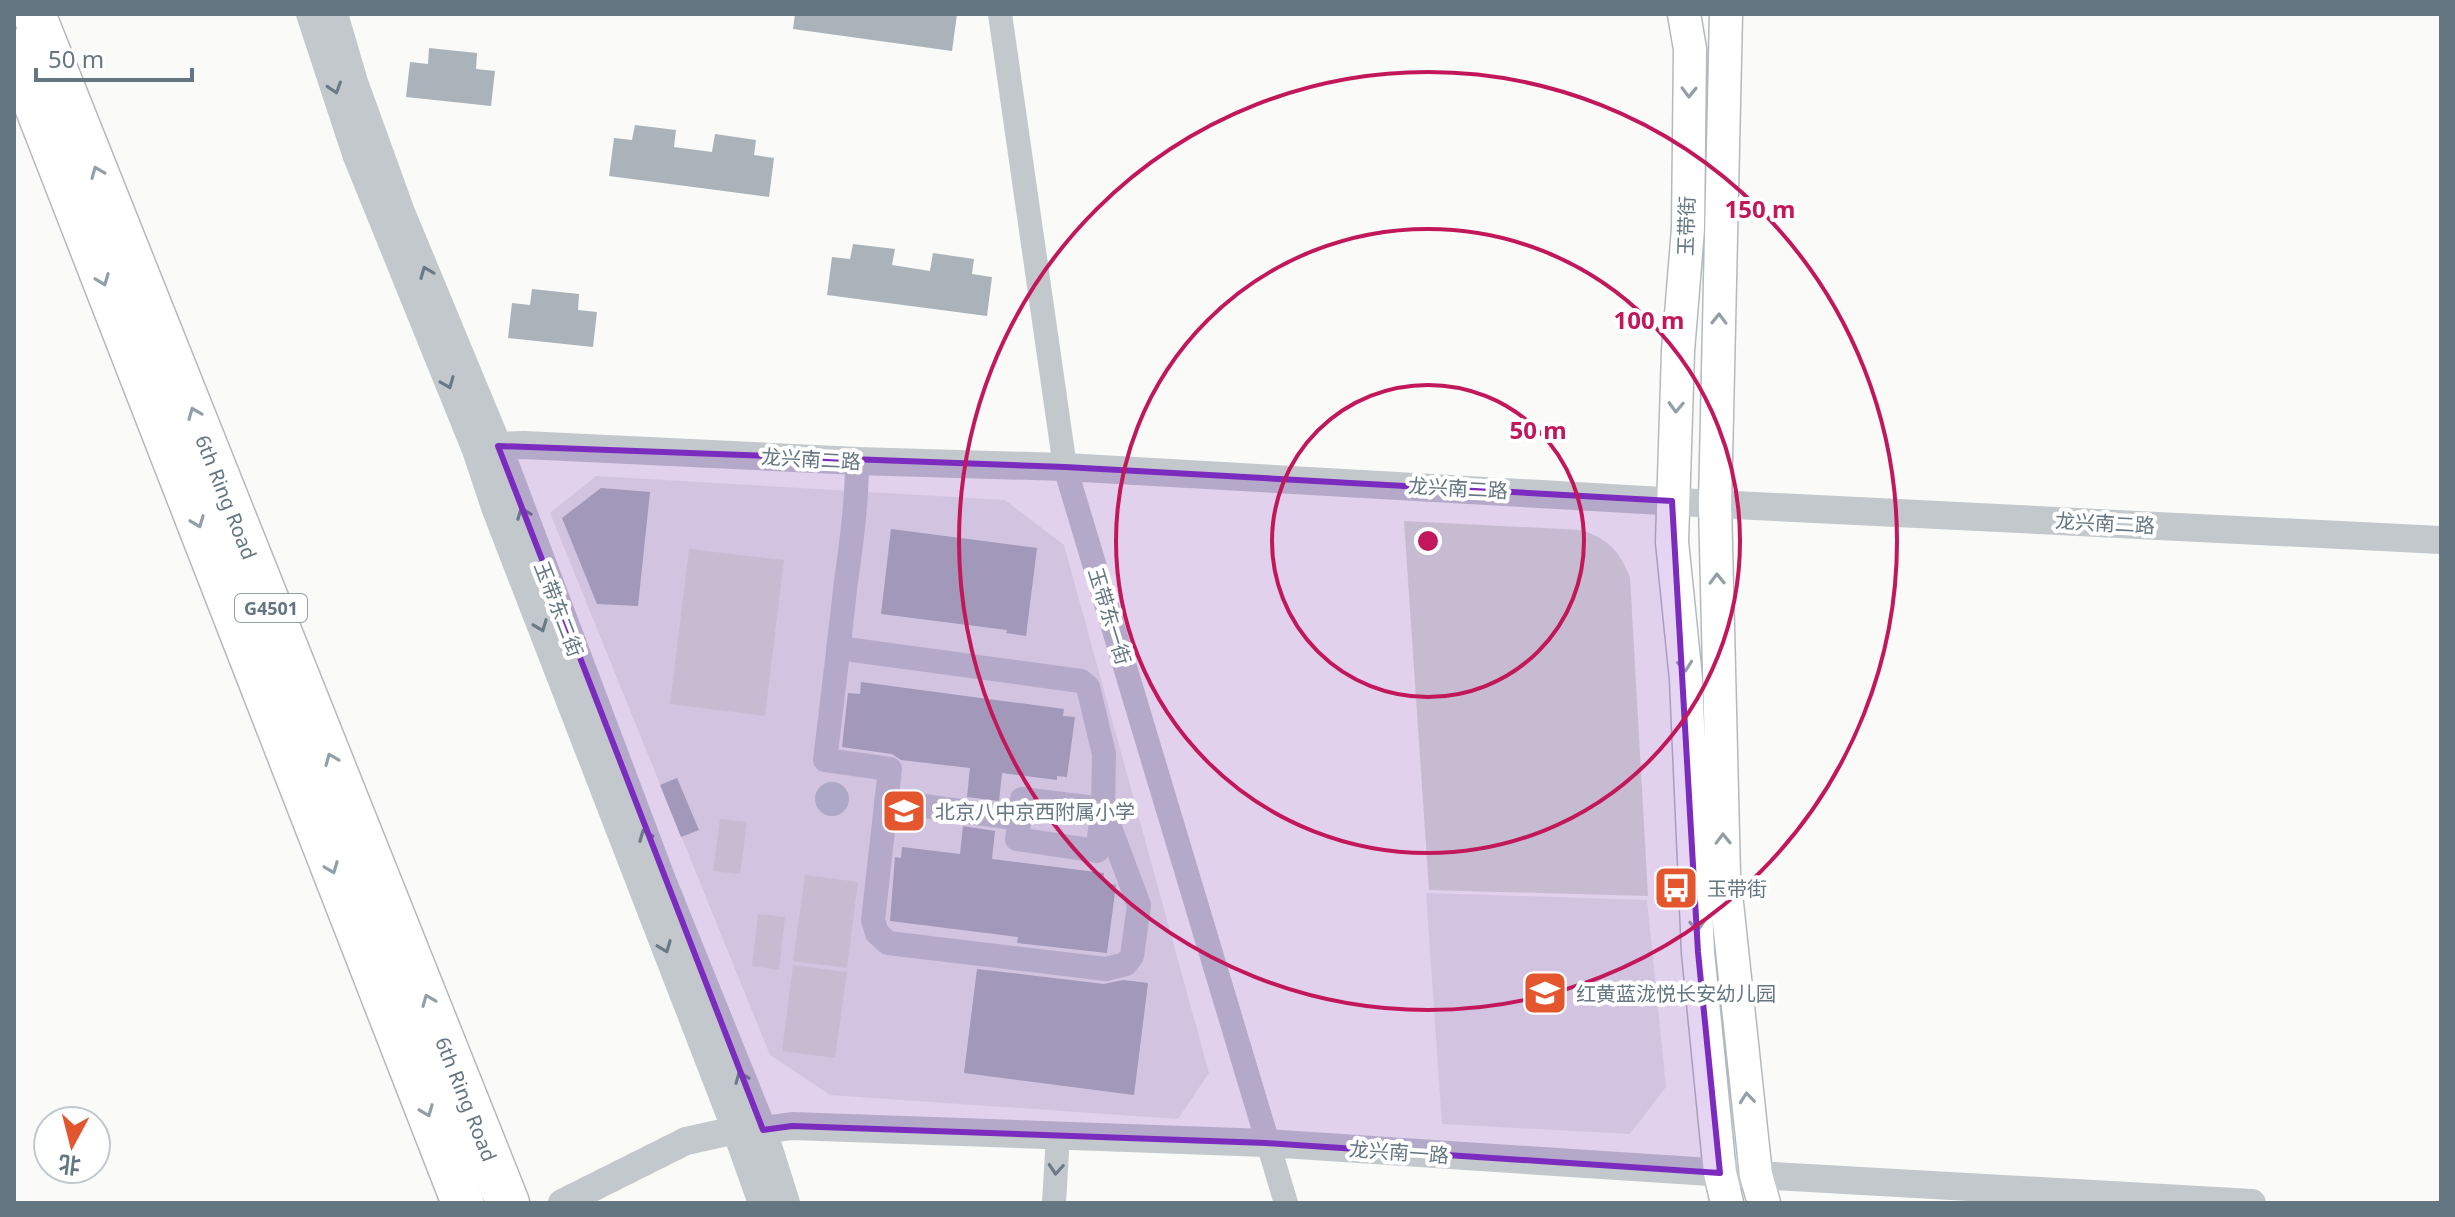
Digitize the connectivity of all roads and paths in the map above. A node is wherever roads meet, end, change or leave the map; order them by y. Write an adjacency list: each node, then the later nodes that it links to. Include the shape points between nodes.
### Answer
1 (34, 14): 24 (highway, 6th Ring Road / G4501, one-way to 1)
2 (310, 14): 8 (street, 玉带东二街, one-way to 8, via 356,154)
3 (334, 14): 8 (street, 玉带东二街, one-way to 3)
4 (1000, 14): 10 (street, 玉带东一街)
5 (1684, 14): 11 (main road, 玉带街, one-way to 11, via 1690,49 1688,229)
6 (1726, 14): 12 (main road, 玉带街, one-way to 6)
7 (14, 50): 23 (highway, 6th Ring Road / G4501, one-way to 23)
8 (487, 448): 9 (street, 龙兴南二路); 18 (street, 玉带东二街, via 662,880)
9 (857, 461): 10 (street, 龙兴南二路); 14 (street)
10 (1065, 467): 11 (street, 龙兴南二路); 20 (street, 玉带东一街)
11 (1672, 501): 12 (street, 龙兴南二路); 21 (main road, 玉带街, one-way to 21, via 1698,952)
12 (1715, 504): 13 (street, 龙兴南二路); 22 (main road, 玉带街, one-way to 12, via 1724,875)
13 (2441, 540)
14 (838, 648): 15 (street, via 825,760 890,769); 16 (street, via 1081,681 1088,687 1104,754)
15 (886, 801): 16 (street, via 873,920 888,943 908,956 1106,969 1126,964 1132,956 1139,905); 17 (street)
16 (1103, 809): 17 (street, via 1022,799); 17 (street, via 1097,851 1017,839)
17 (1020, 819)
18 (750, 1130): 19 (street, 龙兴南一路, via 792,1126); 25 (street, 龙兴南一路, via 686,1141); 26 (street, 玉带东二街); 27 (street, 玉带东二街)
19 (1058, 1135): 20 (street, 龙兴南一路); 28 (street, one-way to 28)
20 (1266, 1143): 21 (street, 龙兴南一路); 29 (street, 玉带东一街)
21 (1724, 1188): 22 (street, 龙兴南一路)
22 (1760, 1189): 30 (street, 龙兴南一路)
23 (463, 1203)
24 (508, 1203)
25 (562, 1203)
26 (762, 1203)
27 (786, 1203)
28 (1054, 1203)
29 (1286, 1203)
30 (2252, 1203)

